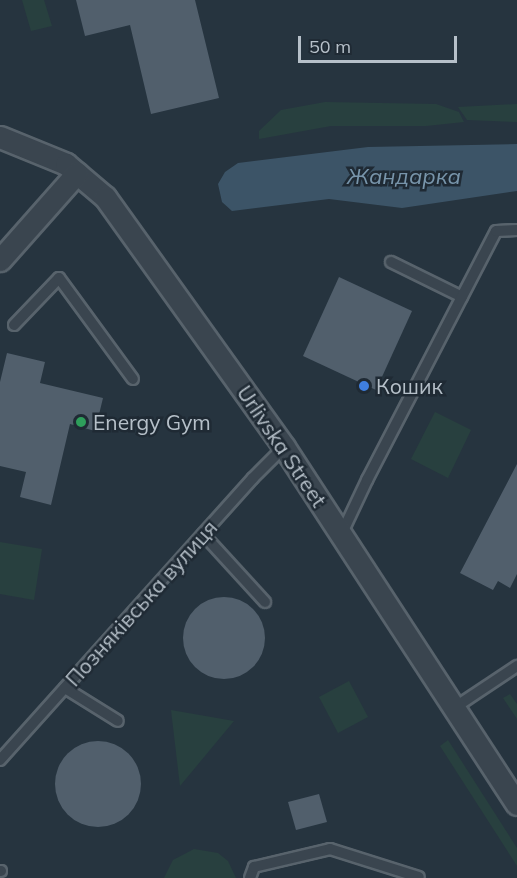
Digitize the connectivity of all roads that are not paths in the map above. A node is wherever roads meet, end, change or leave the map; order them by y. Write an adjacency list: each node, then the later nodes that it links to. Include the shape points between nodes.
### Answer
1 (0, 137): 2 (street, Urlivska Street, via 48,155)
2 (77, 173): 4 (street); 9 (street, Urlivska Street, via 105,197)
3 (517, 230): 6 (lane, via 496,231)
4 (0, 261)
5 (391, 262): 6 (lane)
6 (462, 297): 11 (lane)
7 (14, 325): 8 (lane, via 59,278)
8 (133, 379)
9 (284, 447): 10 (lane, Позняківська вулиця); 11 (street, Urlivska Street)
10 (202, 534): 12 (lane); 14 (lane, Позняківська вулиця)
11 (341, 536): 15 (street, Urlivska Street)
12 (265, 602)
13 (517, 666): 15 (lane)
14 (65, 688): 16 (lane); 17 (lane, Позняківська вулиця)
15 (454, 708): 18 (street, Urlivska Street)
16 (117, 721)
17 (0, 760)
18 (517, 804)
19 (419, 877): 20 (lane, via 330,849 255,867)
20 (250, 878)

